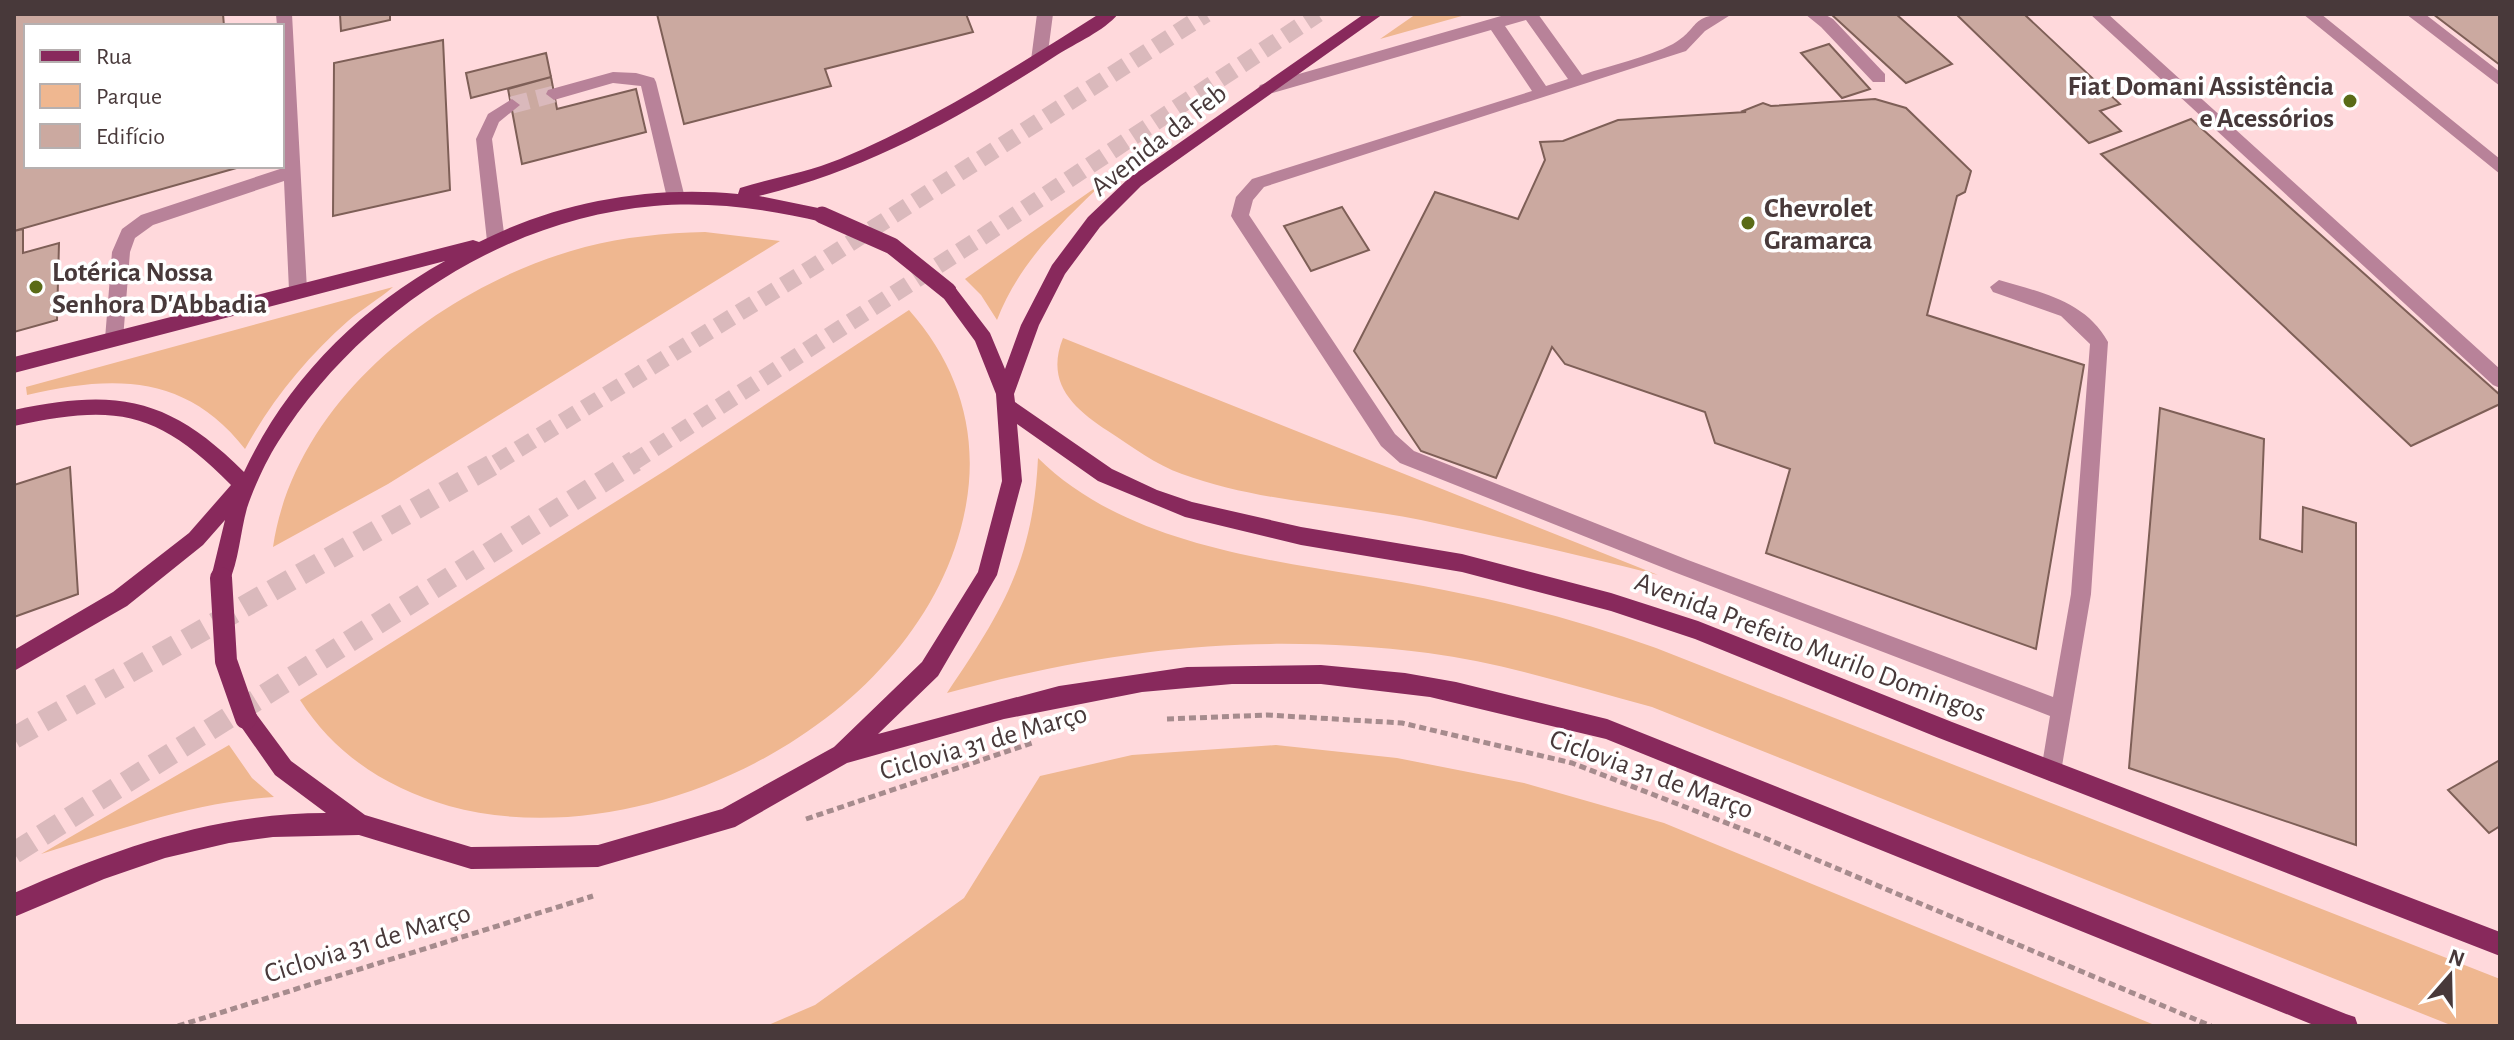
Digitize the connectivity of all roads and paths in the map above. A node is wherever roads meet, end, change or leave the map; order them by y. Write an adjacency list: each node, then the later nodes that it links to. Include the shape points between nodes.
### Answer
1 (284, 14): 21 (street)
2 (1045, 14): 12 (street)
3 (1110, 14): 12 (main road)
4 (1375, 14): 16 (main road, Avenida da Feb)
5 (1528, 14): 11 (street); 15 (street)
6 (1724, 14): 15 (street, via 1699,27 1680,47)
7 (1813, 14): 13 (street)
8 (2098, 14): 29 (street)
9 (2311, 14): 20 (street)
10 (2414, 14): 14 (street)
11 (1495, 23): 16 (street); 17 (street)
12 (1039, 60): 23 (main road, via 873,151 775,188)
13 (1879, 78)
14 (2500, 80)
15 (1579, 82): 17 (street)
16 (1266, 89): 30 (main road, Avenida da Feb, via 1135,182 1074,246 1030,325)
17 (1542, 93): 34 (street, via 1258,183 1245,197 1240,216 1388,440 1407,457)
18 (554, 94): 22 (street, via 614,77 648,82)
19 (512, 105): 24 (street, via 494,115 484,139)
20 (2500, 168)
21 (292, 172): 26 (street); 27 (street, via 147,220 128,234 121,252)
22 (676, 198): 23 (main road); 24 (main road, via 578,213)
23 (718, 198): 30 (main road, bridge, via 770,202 822,215 892,246 948,291 983,338)
24 (496, 241): 26 (main road); 32 (main road, via 419,285 348,341 288,408)
25 (1999, 287): 34 (street, via 2066,308 2085,321 2099,342 2081,594)
26 (298, 290): 27 (main road)
27 (114, 339): 28 (main road)
28 (14, 365)
29 (2500, 380)
30 (1006, 400): 37 (main road, via 1012,481 987,575 930,669); 38 (main road, Avenida Prefeito Murilo Domingos, via 1105,475 1192,511 1462,563 1611,602 1698,630)
31 (14, 418): 32 (main road, via 62,407 131,410 198,440)
32 (244, 485): 33 (main road, via 196,539 120,599); 40 (main road, bridge, via 226,540 221,578 226,661 246,718 283,768)
33 (14, 661)
34 (2062, 710): 38 (street)
35 (1156, 720): 45 (path, Ciclovia 31 de Março, via 1267,715 1402,723 1572,763 1760,836)
36 (1044, 741): 39 (path, Ciclovia 31 de Março)
37 (842, 754): 40 (main road, via 727,819 598,856 471,858); 46 (main road, via 1059,696 1138,682 1302,675 1402,682 1607,729)
38 (2052, 771): 43 (main road, Avenida Prefeito Murilo Domingos)
39 (795, 823)
40 (359, 824): 42 (main road, via 261,827 166,846)
41 (603, 893): 44 (path, Ciclovia 31 de Março)
42 (14, 905)
43 (2500, 944)
44 (178, 1026)
45 (2211, 1026)
46 (2346, 1026)

